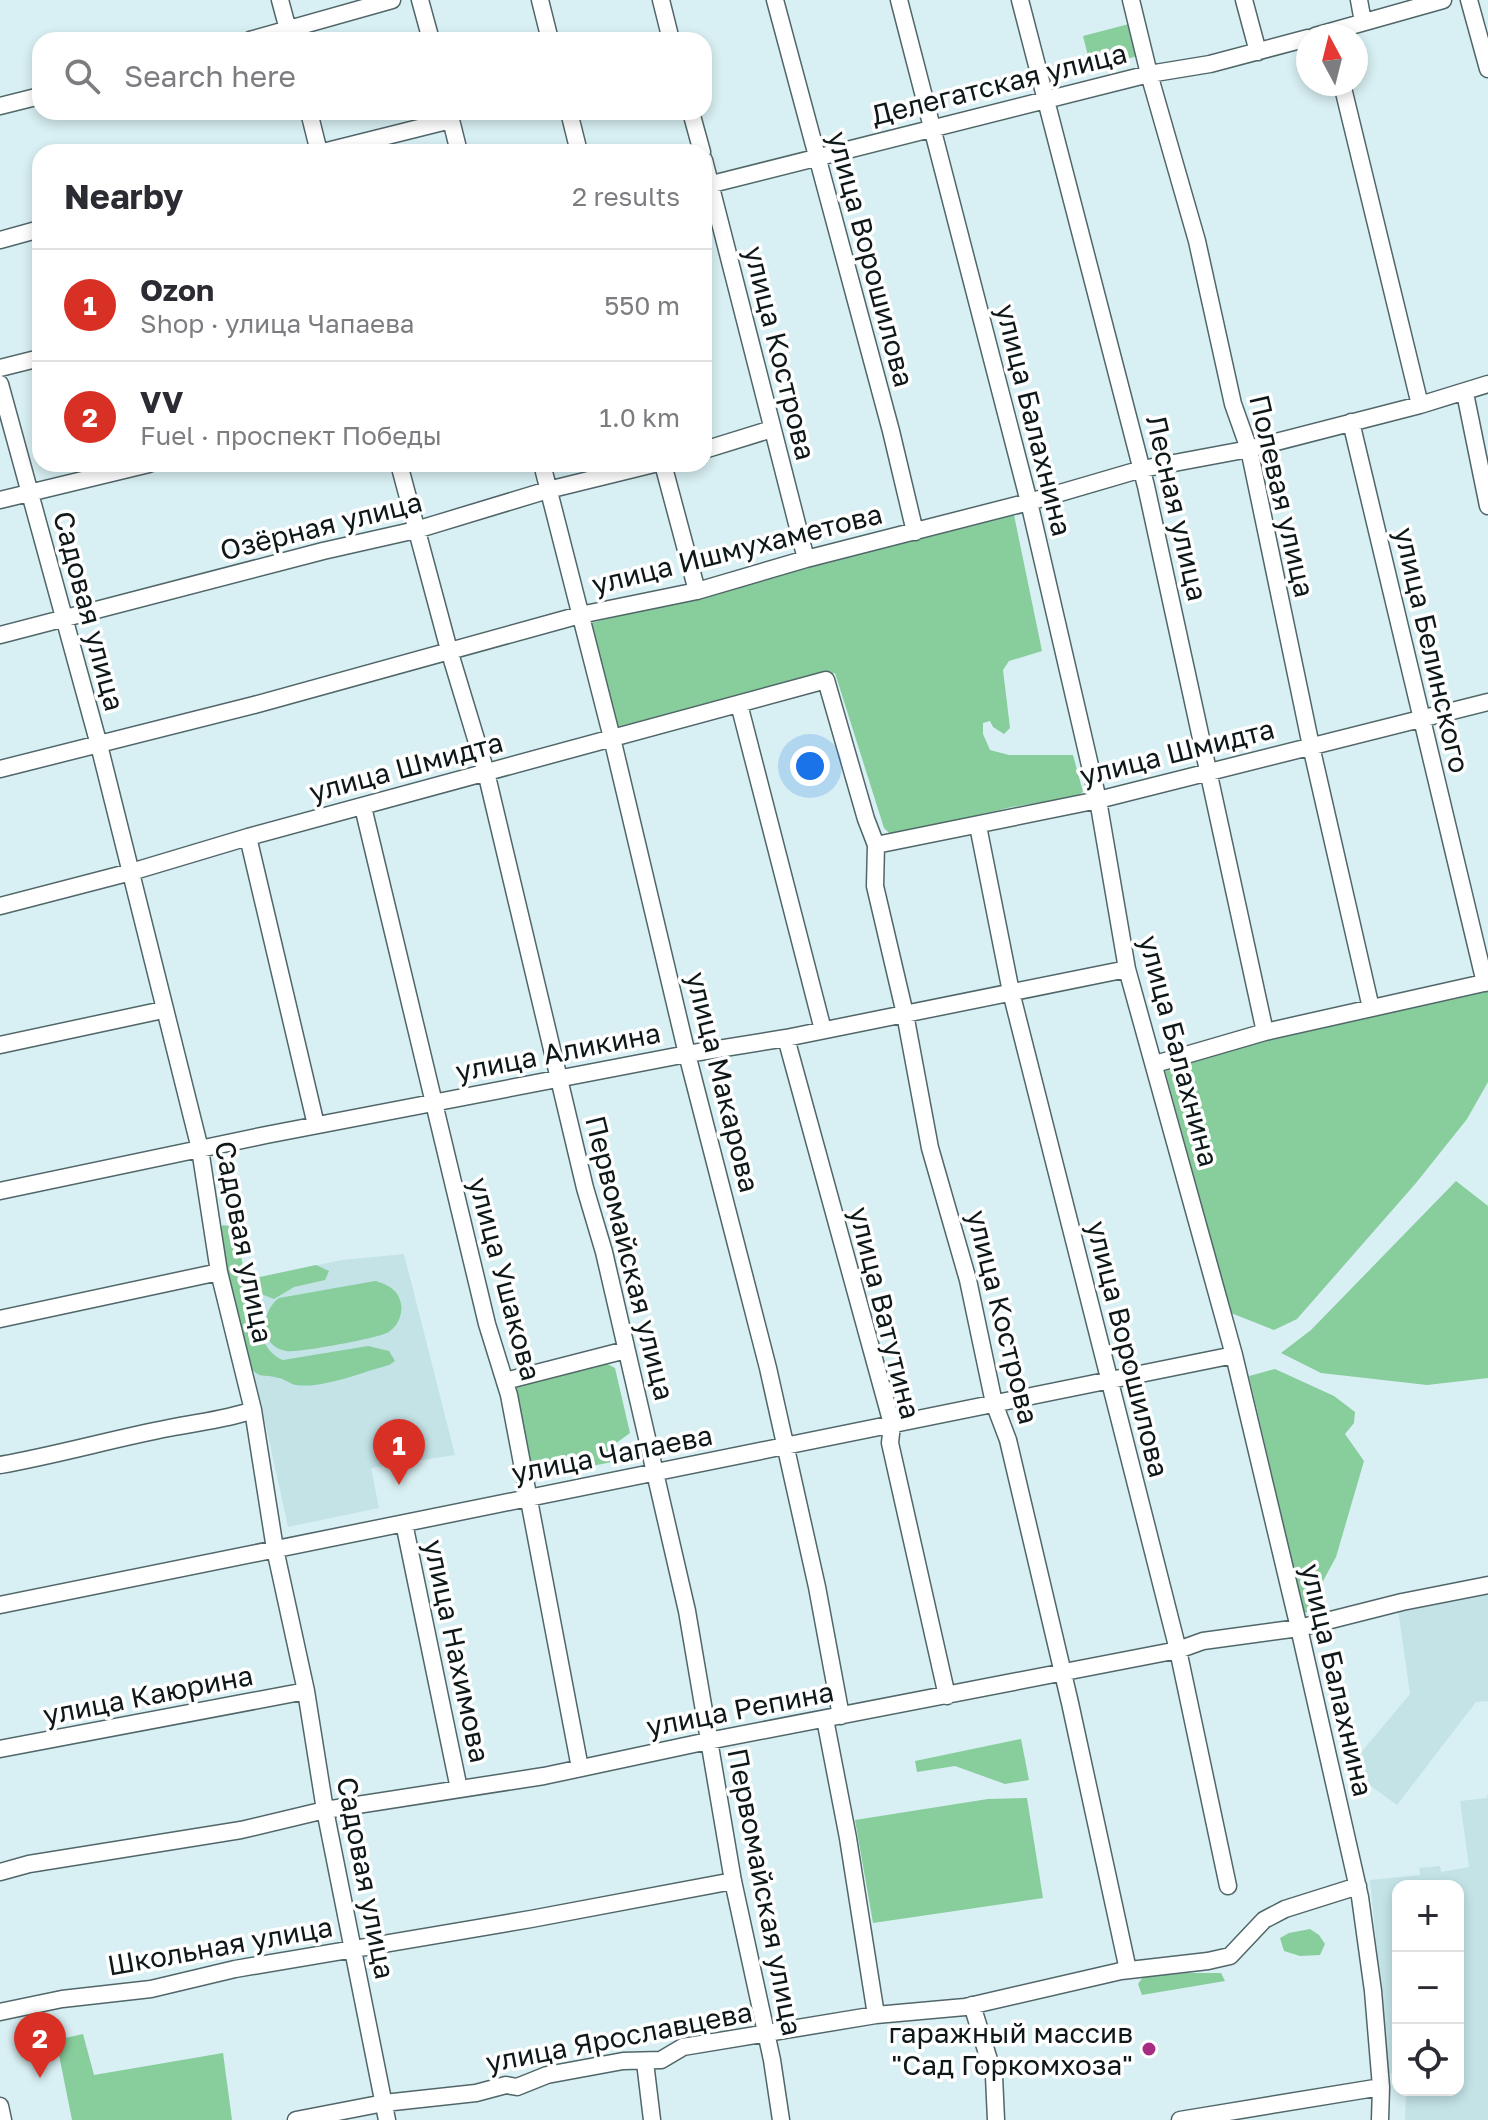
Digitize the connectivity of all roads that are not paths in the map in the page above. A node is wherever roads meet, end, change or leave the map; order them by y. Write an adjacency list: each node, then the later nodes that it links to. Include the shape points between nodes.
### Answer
1 (280, 0): 16 (street)
2 (392, 0): 17 (street)
3 (420, 0): 18 (street)
4 (540, 0): 19 (street)
5 (661, 0): 20 (street)
6 (775, 0): 40 (street, улица Ворошилова)
7 (899, 0): 34 (street, улица Балахнина)
8 (1020, 0): 27 (street, Лесная улица)
9 (1131, 0): 24 (street, Полевая улица)
10 (1244, 0): 22 (street)
11 (1359, 0): 14 (street)
12 (1443, 0): 14 (street)
13 (1469, 0): 23 (street)
14 (1363, 22): 15 (street)
15 (1357, 24)
16 (288, 32)
17 (298, 32)
18 (429, 32)
19 (548, 32)
20 (669, 32)
21 (1296, 41): 22 (street, Делегатская улица)
22 (1258, 52): 24 (street, Делегатская улица)
23 (1488, 69)
24 (1149, 74): 27 (street, Делегатская улица); 54 (street, Полевая улица)
25 (1345, 96): 50 (street)
26 (32, 98): 28 (street)
27 (1046, 99): 34 (street, Делегатская улица); 55 (street, Лесная улица)
28 (0, 106)
29 (311, 120): 35 (street)
30 (436, 120): 36 (street)
31 (451, 120): 37 (street)
32 (571, 120): 38 (street)
33 (693, 120): 39 (street)
34 (932, 128): 40 (street, Делегатская улица); 64 (street, улица Балахнина)
35 (319, 144)
36 (350, 144)
37 (457, 144)
38 (577, 144)
39 (700, 144)
40 (817, 157): 41 (street, Делегатская улица); 67 (street, улица Ворошилова)
41 (712, 184)
42 (712, 204): 52 (street, улица Кострова)
43 (32, 231): 44 (street)
44 (0, 240)
45 (32, 360): 46 (street)
46 (0, 368)
47 (0, 384): 62 (street, Садовая улица)
48 (1488, 384): 49 (street, улица Ишмухаметова)
49 (1465, 393): 50 (street, улица Ишмухаметова); 65 (street)
50 (1420, 405): 51 (street, улица Ишмухаметова)
51 (1351, 422): 54 (street, улица Ишмухаметова); 77 (street, улица Белинского)
52 (772, 429): 53 (street); 68 (street, улица Кострова)
53 (712, 448)
54 (1249, 449): 55 (street, улица Ишмухаметова); 80 (street, Полевая улица)
55 (1142, 469): 64 (street, улица Ишмухаметова); 82 (street, Лесная улица)
56 (116, 472): 62 (street)
57 (401, 472): 66 (street, Первомайская улица)
58 (544, 472): 61 (street, улица Макарова)
59 (621, 472): 61 (street, Озёрная улица)
60 (665, 472): 69 (street)
61 (548, 490): 66 (street, Озёрная улица); 70 (street, улица Макарова)
62 (30, 493): 63 (street); 71 (street, Садовая улица)
63 (0, 500)
64 (1029, 502): 67 (street, улица Ишмухаметова); 84 (street, улица Балахнина)
65 (1488, 506)
66 (416, 530): 71 (street, Озёрная улица); 73 (street, Первомайская улица)
67 (915, 532): 68 (street, улица Ишмухаметова)
68 (806, 559): 69 (street, улица Ишмухаметова)
69 (697, 591): 70 (street, улица Ишмухаметова)
70 (580, 615): 73 (street, улица Ишмухаметова); 78 (street, улица Макарова)
71 (66, 619): 72 (street, Озёрная улица); 79 (street, Садовая улица)
72 (0, 635)
73 (449, 650): 79 (street, улица Ишмухаметова); 83 (street, Первомайская улица)
74 (826, 680): 76 (street, улица Шмидта); 88 (street, улица Кострова)
75 (1488, 702): 77 (street, улица Шмидта)
76 (739, 704): 78 (street, улица Шмидта); 97 (street)
77 (1423, 720): 80 (street, улица Шмидта); 92 (street, улица Белинского)
78 (612, 738): 83 (street, улица Шмидта); 101 (street, улица Макарова)
79 (99, 745): 81 (street, улица Ишмухаметова); 89 (street, Садовая улица)
80 (1311, 746): 82 (street, улица Шмидта); 94 (street, Полевая улица)
81 (0, 769)
82 (1210, 770): 84 (street, улица Шмидта); 98 (street, Лесная улица)
83 (486, 772): 85 (street, улица Шмидта); 103 (street, Первомайская улица)
84 (1098, 800): 86 (street, улица Шмидта); 91 (street, улица Балахнина)
85 (363, 807): 87 (street, улица Шмидта); 104 (street, улица Ушакова)
86 (978, 826): 88 (street, улица Шмидта); 93 (street, улица Ворошилова)
87 (248, 837): 89 (street, улица Шмидта); 105 (street)
88 (876, 845): 96 (street, улица Кострова, via 875,886)
89 (131, 872): 90 (street, улица Шмидта); 95 (street, Садовая улица)
90 (0, 906)
91 (1127, 969): 93 (street, улица Аликина); 102 (street, улица Балахнина)
92 (1486, 983): 94 (street)
93 (1011, 992): 96 (street, улица Аликина); 112 (street, улица Ворошилова)
94 (1371, 1008): 98 (street)
95 (163, 1010): 100 (street); 106 (street, Садовая улица)
96 (905, 1014): 97 (street, улица Аликина); 114 (street, улица Кострова, via 930,1148 968,1280)
97 (823, 1030): 99 (street, улица Аликина)
98 (1265, 1032): 102 (street)
99 (786, 1038): 101 (street, улица Аликина); 116 (street, улица Ватутина)
100 (0, 1045)
101 (687, 1054): 103 (street, улица Аликина); 117 (street, улица Макарова)
102 (1155, 1064): 111 (street, улица Балахнина)
103 (560, 1078): 104 (street, улица Аликина); 110 (street, Первомайская улица)
104 (433, 1103): 105 (street, улица Аликина); 113 (street, улица Ушакова)
105 (316, 1125): 106 (street, улица Аликина)
106 (200, 1149): 107 (street, улица Аликина); 108 (street, Садовая улица)
107 (0, 1191)
108 (219, 1272): 109 (street); 115 (street, Садовая улица)
109 (0, 1319)
110 (626, 1350): 113 (street); 119 (street, Первомайская улица)
111 (1234, 1355): 112 (street, улица Чапаева); 125 (street, улица Балахнина)
112 (1108, 1380): 114 (street, улица Чапаева); 126 (street, улица Ворошилова)
113 (505, 1381): 120 (street, улица Ушакова)
114 (994, 1403): 116 (street, улица Чапаева); 127 (street, улица Кострова, via 1008,1440)
115 (253, 1410): 118 (street); 122 (street, Садовая улица)
116 (892, 1424): 117 (street, улица Чапаева); 129 (street, улица Ватутина, via 890,1443)
117 (786, 1445): 119 (street, улица Чапаева); 130 (street, улица Макарова)
118 (0, 1465)
119 (653, 1472): 120 (street, улица Чапаева); 131 (street, Первомайская улица, via 687,1611)
120 (530, 1497): 121 (street, улица Чапаева); 133 (street, улица Ушакова)
121 (404, 1523): 122 (street, улица Чапаева); 134 (street, улица Нахимова)
122 (275, 1549): 124 (street, улица Чапаева); 128 (street, Садовая улица)
123 (1488, 1585): 125 (street, улица Репина)
124 (0, 1605)
125 (1299, 1628): 126 (street, улица Репина, via 1203,1641); 139 (street, улица Балахнина)
126 (1178, 1650): 127 (street, улица Репина); 138 (street, улица Ворошилова)
127 (1062, 1673): 129 (street, улица Репина); 141 (street, улица Кострова)
128 (306, 1691): 132 (street, улица Каюрина); 135 (street, Садовая улица)
129 (947, 1696): 130 (street, улица Репина)
130 (833, 1718): 131 (street, улица Репина); 144 (street, улица Макарова)
131 (708, 1741): 133 (street, улица Репина); 137 (street, Первомайская улица)
132 (0, 1749)
133 (580, 1768): 134 (street, улица Репина)
134 (459, 1789): 135 (street, улица Репина)
135 (325, 1810): 136 (street, улица Репина); 140 (street, Садовая улица)
136 (0, 1872)
137 (733, 1881): 140 (street, Школьная улица); 145 (street, Первомайская улица)
138 (1228, 1886)
139 (1358, 1886): 141 (street, улица Ярославцева, via 1264,1920 1230,1956); 147 (street, улица Балахнина)
140 (352, 1948): 143 (street, Школьная улица, via 151,1989); 149 (street, Садовая улица)
141 (1128, 1970): 142 (street, улица Ярославцева)
142 (972, 2005): 144 (street, улица Ярославцева); 154 (street, via 994,2076)
143 (0, 2012)
144 (876, 2015): 145 (street, улица Ярославцева)
145 (766, 2034): 146 (street, улица Ярославцева, via 683,2047 661,2060); 153 (street, Первомайская улица)
146 (645, 2062): 149 (street, улица Ярославцева, via 547,2075 517,2087 506,2085); 152 (street)
147 (1381, 2087): 155 (street); 156 (street, улица Балахнина)
148 (0, 2106): 150 (street)
149 (385, 2112): 151 (street, улица Ярославцева)
150 (3, 2120)
151 (296, 2120)
152 (652, 2120)
153 (781, 2120)
154 (996, 2120)
155 (1180, 2120)
156 (1380, 2120)

